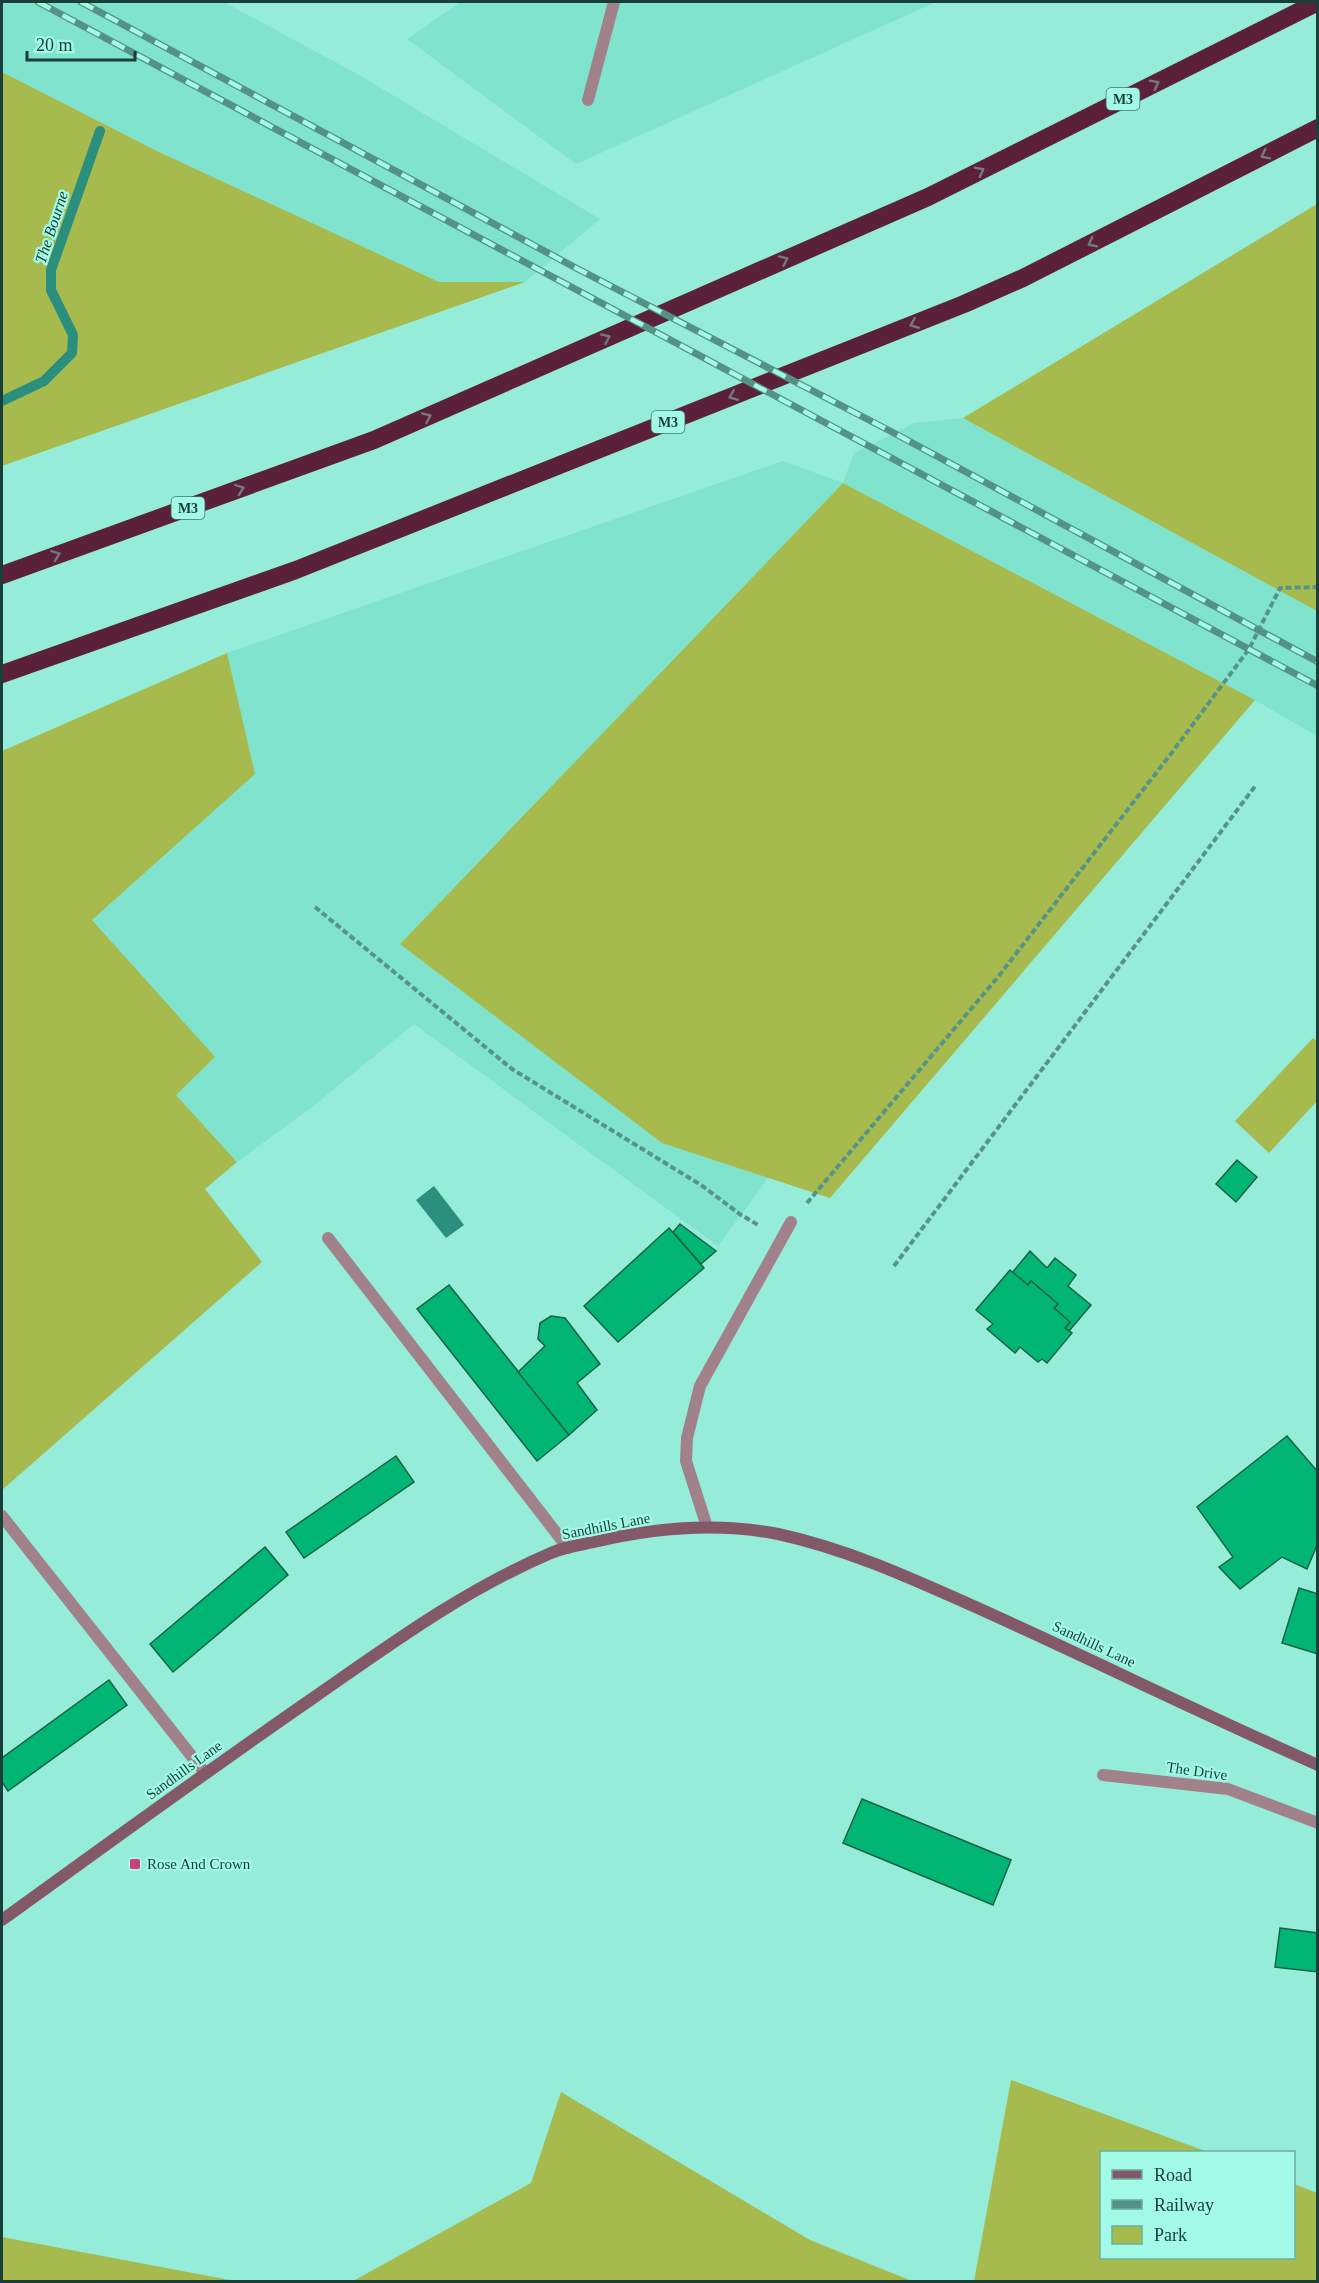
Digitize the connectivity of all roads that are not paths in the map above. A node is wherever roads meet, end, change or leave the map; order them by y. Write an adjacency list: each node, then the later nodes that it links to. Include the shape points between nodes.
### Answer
1 (614, 2): 3 (street)
2 (1317, 2): 5 (highway, M3, one-way to 2, via 374,440 928,197)
3 (588, 100)
4 (1317, 128): 6 (highway, M3, one-way to 6, via 1023,278 964,304 296,570)
5 (2, 575)
6 (2, 674)
7 (791, 1222): 10 (street, via 700,1386 687,1438 686,1461)
8 (328, 1238): 11 (street)
9 (2, 1516): 13 (street)
10 (707, 1527): 11 (main road, Sandhills Lane, via 636,1532); 12 (main road, Sandhills Lane, via 777,1534 835,1550 925,1585)
11 (568, 1548): 13 (main road, Sandhills Lane, via 554,1551 461,1597)
12 (1317, 1765)
13 (205, 1773): 16 (main road, Sandhills Lane)
14 (1103, 1775): 15 (street, The Drive, via 1228,1789)
15 (1317, 1823)
16 (2, 1920)

